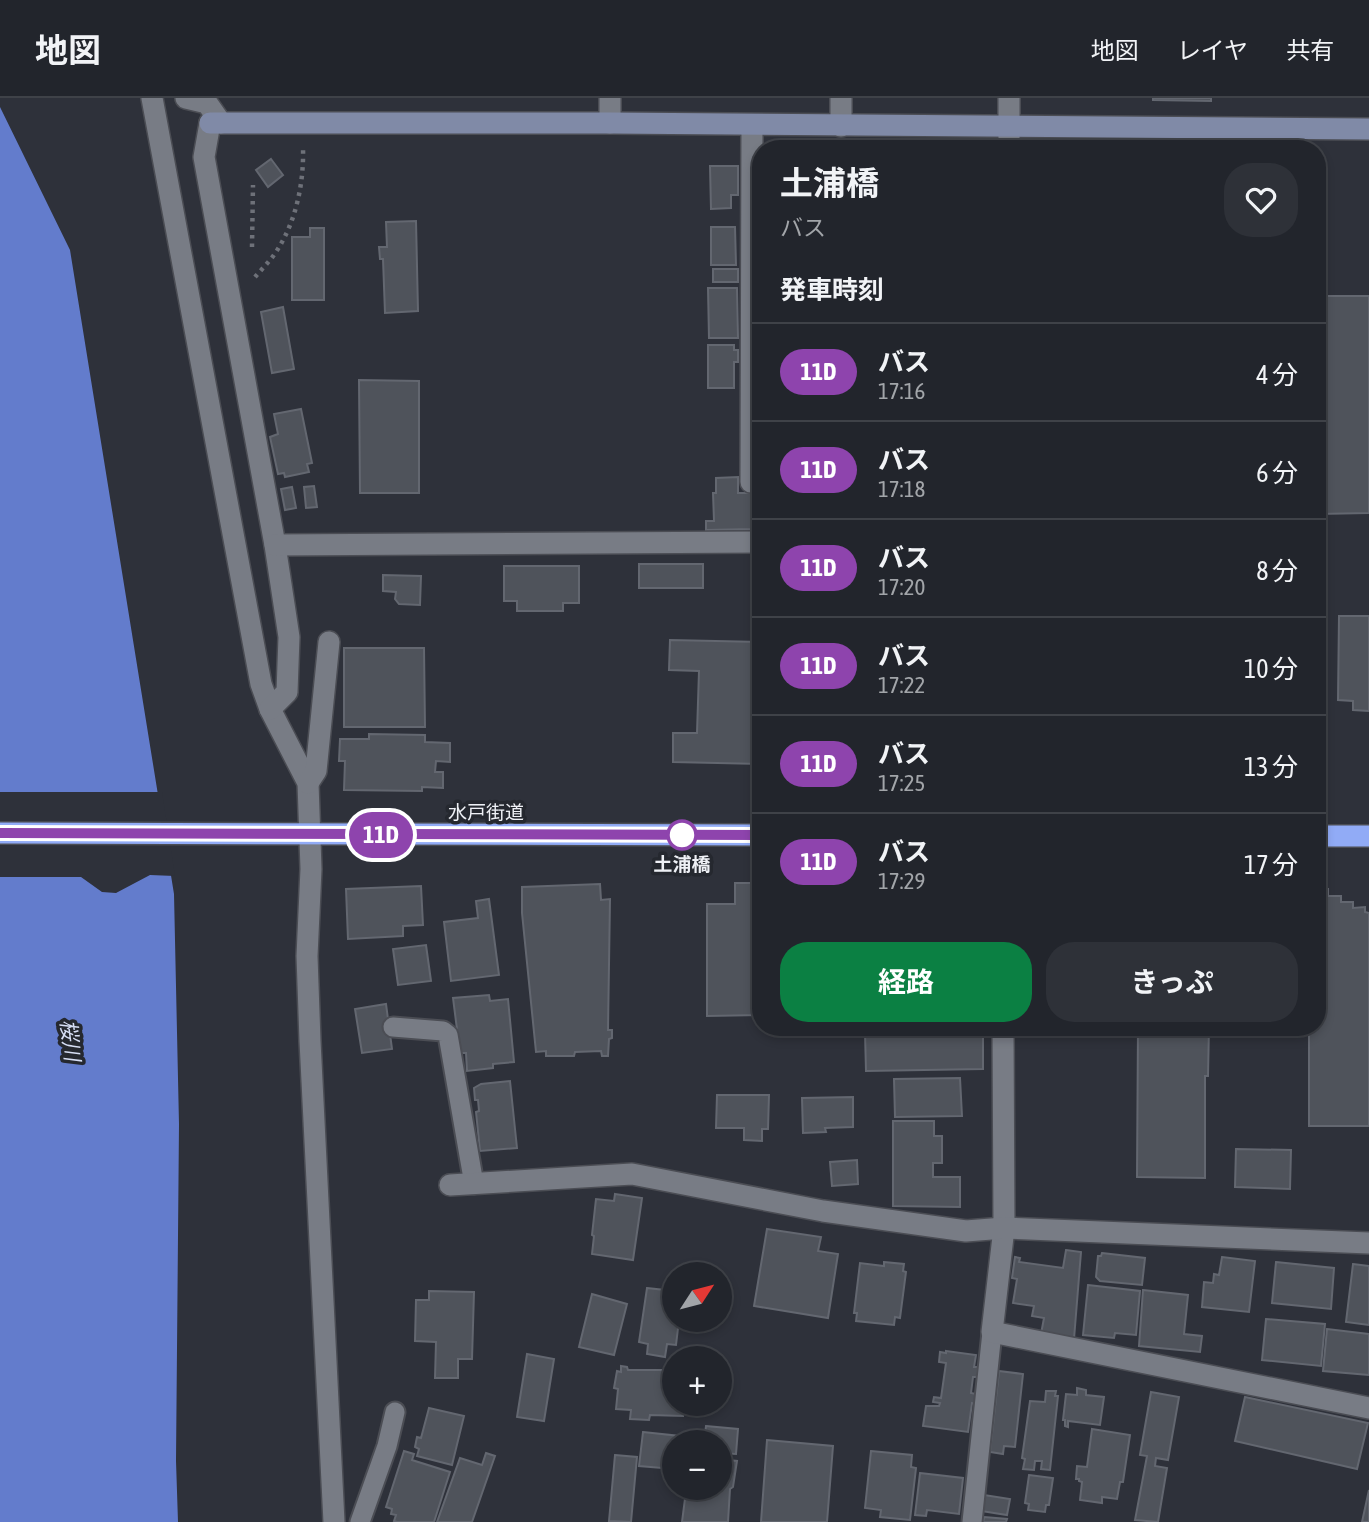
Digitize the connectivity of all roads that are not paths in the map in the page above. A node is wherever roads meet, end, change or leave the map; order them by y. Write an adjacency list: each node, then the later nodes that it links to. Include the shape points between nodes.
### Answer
1 (152, 98): 17 (street, via 259,671)
2 (186, 98): 6 (street, via 207,103)
3 (611, 98): 7 (street)
4 (841, 98): 9 (street)
5 (1009, 98): 10 (street)
6 (216, 123): 7 (street); 15 (street, via 204,157)
7 (610, 123): 8 (street)
8 (752, 125): 9 (street); 13 (street)
9 (841, 126): 10 (street)
10 (1009, 127): 11 (street); 12 (street)
11 (1369, 129)
12 (1009, 140)
13 (751, 482)
14 (752, 542): 15 (street)
15 (275, 545): 17 (street, via 289,637 287,692)
16 (329, 642): 18 (street, via 316,771)
17 (270, 709): 18 (street)
18 (308, 783): 20 (street)
19 (0, 833): 20 (highway, 水戸街道)
20 (311, 835): 21 (highway, 水戸街道); 33 (street, via 307,956)
21 (752, 835)
22 (1326, 835): 23 (highway)
23 (1369, 836)
24 (393, 1027): 26 (lane, via 449,1035)
25 (1003, 1036): 28 (street)
26 (474, 1184): 27 (street); 28 (street, via 632,1174 836,1213 966,1231)
27 (450, 1185)
28 (1004, 1228): 29 (street); 30 (street)
29 (1369, 1244)
30 (992, 1332): 31 (street); 35 (lane)
31 (1369, 1408)
32 (395, 1412): 34 (lane)
33 (334, 1522)
34 (360, 1522)
35 (972, 1522)

